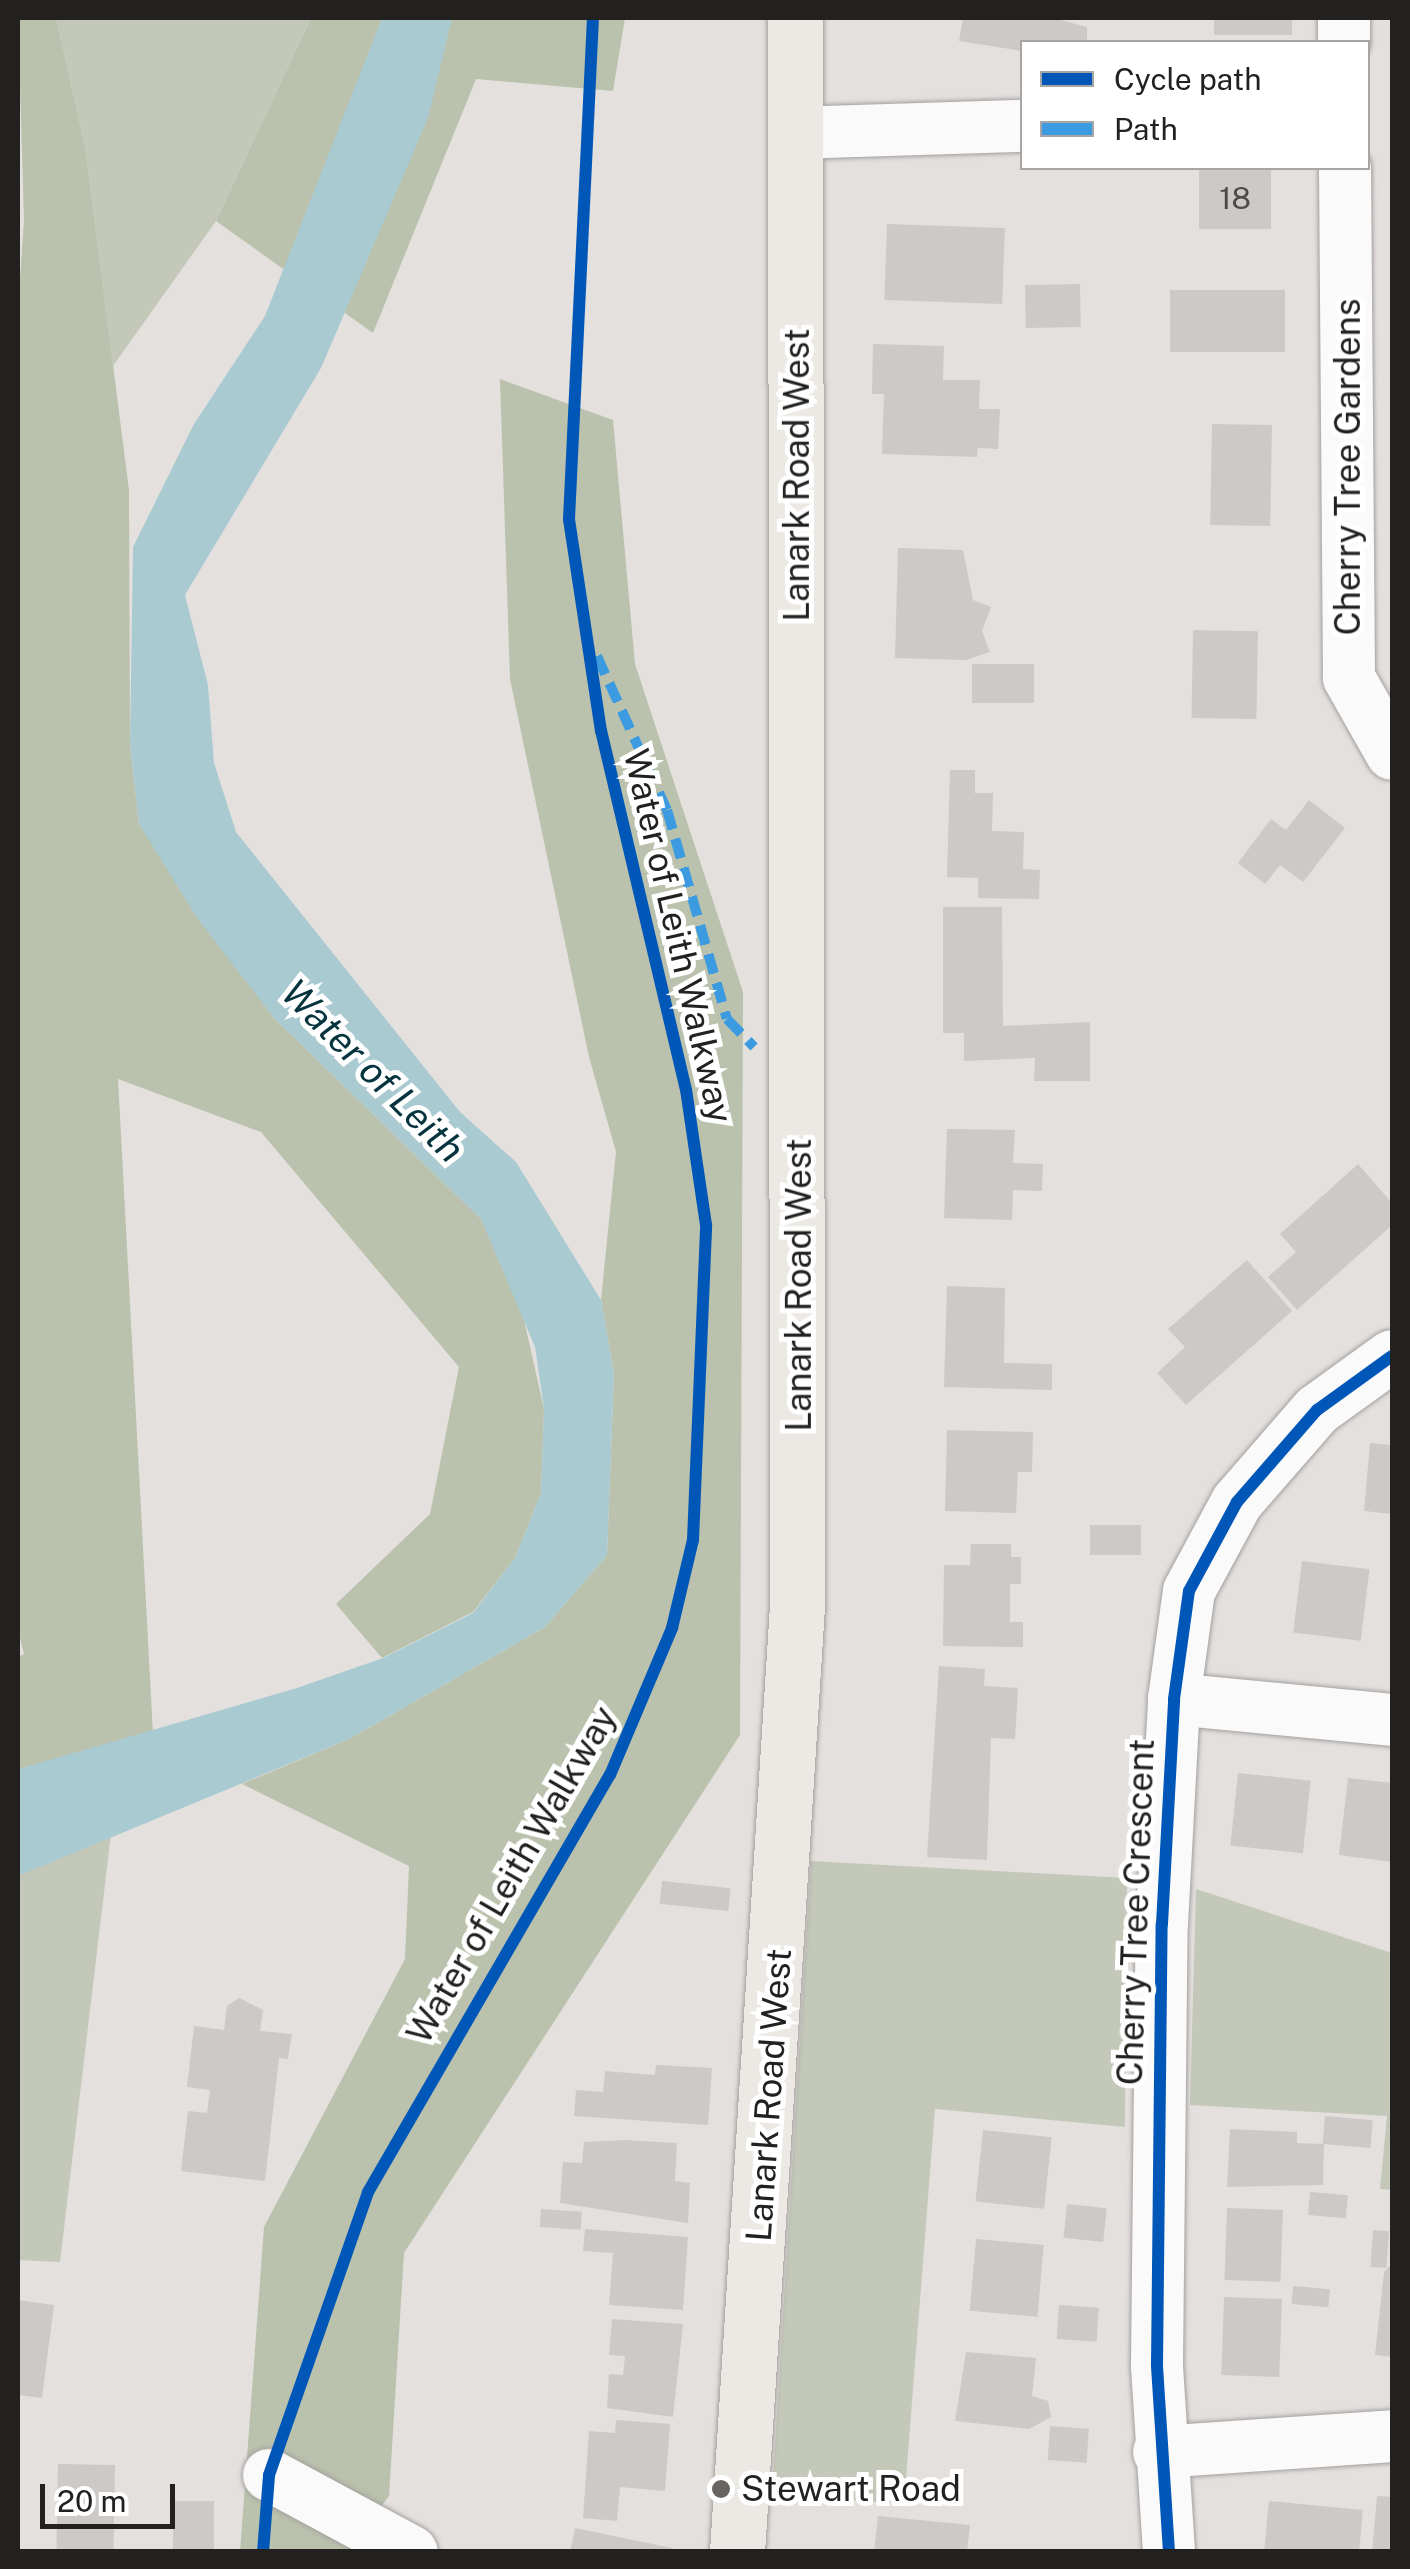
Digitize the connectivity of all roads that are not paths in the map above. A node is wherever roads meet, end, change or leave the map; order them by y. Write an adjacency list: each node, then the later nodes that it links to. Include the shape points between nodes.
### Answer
1 (795, 18): 3 (main road, Lanark Road West)
2 (1020, 126): 3 (street)
3 (794, 134): 13 (main road, Lanark Road West, via 798,1605)
4 (1345, 170): 5 (street, Cherry Tree Gardens, via 1349,678)
5 (1392, 754)
6 (1392, 1356): 7 (street, Cherry Tree Crescent, via 1317,1410 1237,1502 1190,1592)
7 (1174, 1699): 8 (street); 10 (street, Cherry Tree Crescent, via 1162,1924)
8 (1392, 1720)
9 (1392, 2436): 10 (street)
10 (1159, 2452): 14 (street, Cherry Tree Crescent)
11 (270, 2475): 12 (street)
12 (412, 2552)
13 (738, 2552)
14 (1169, 2552)

